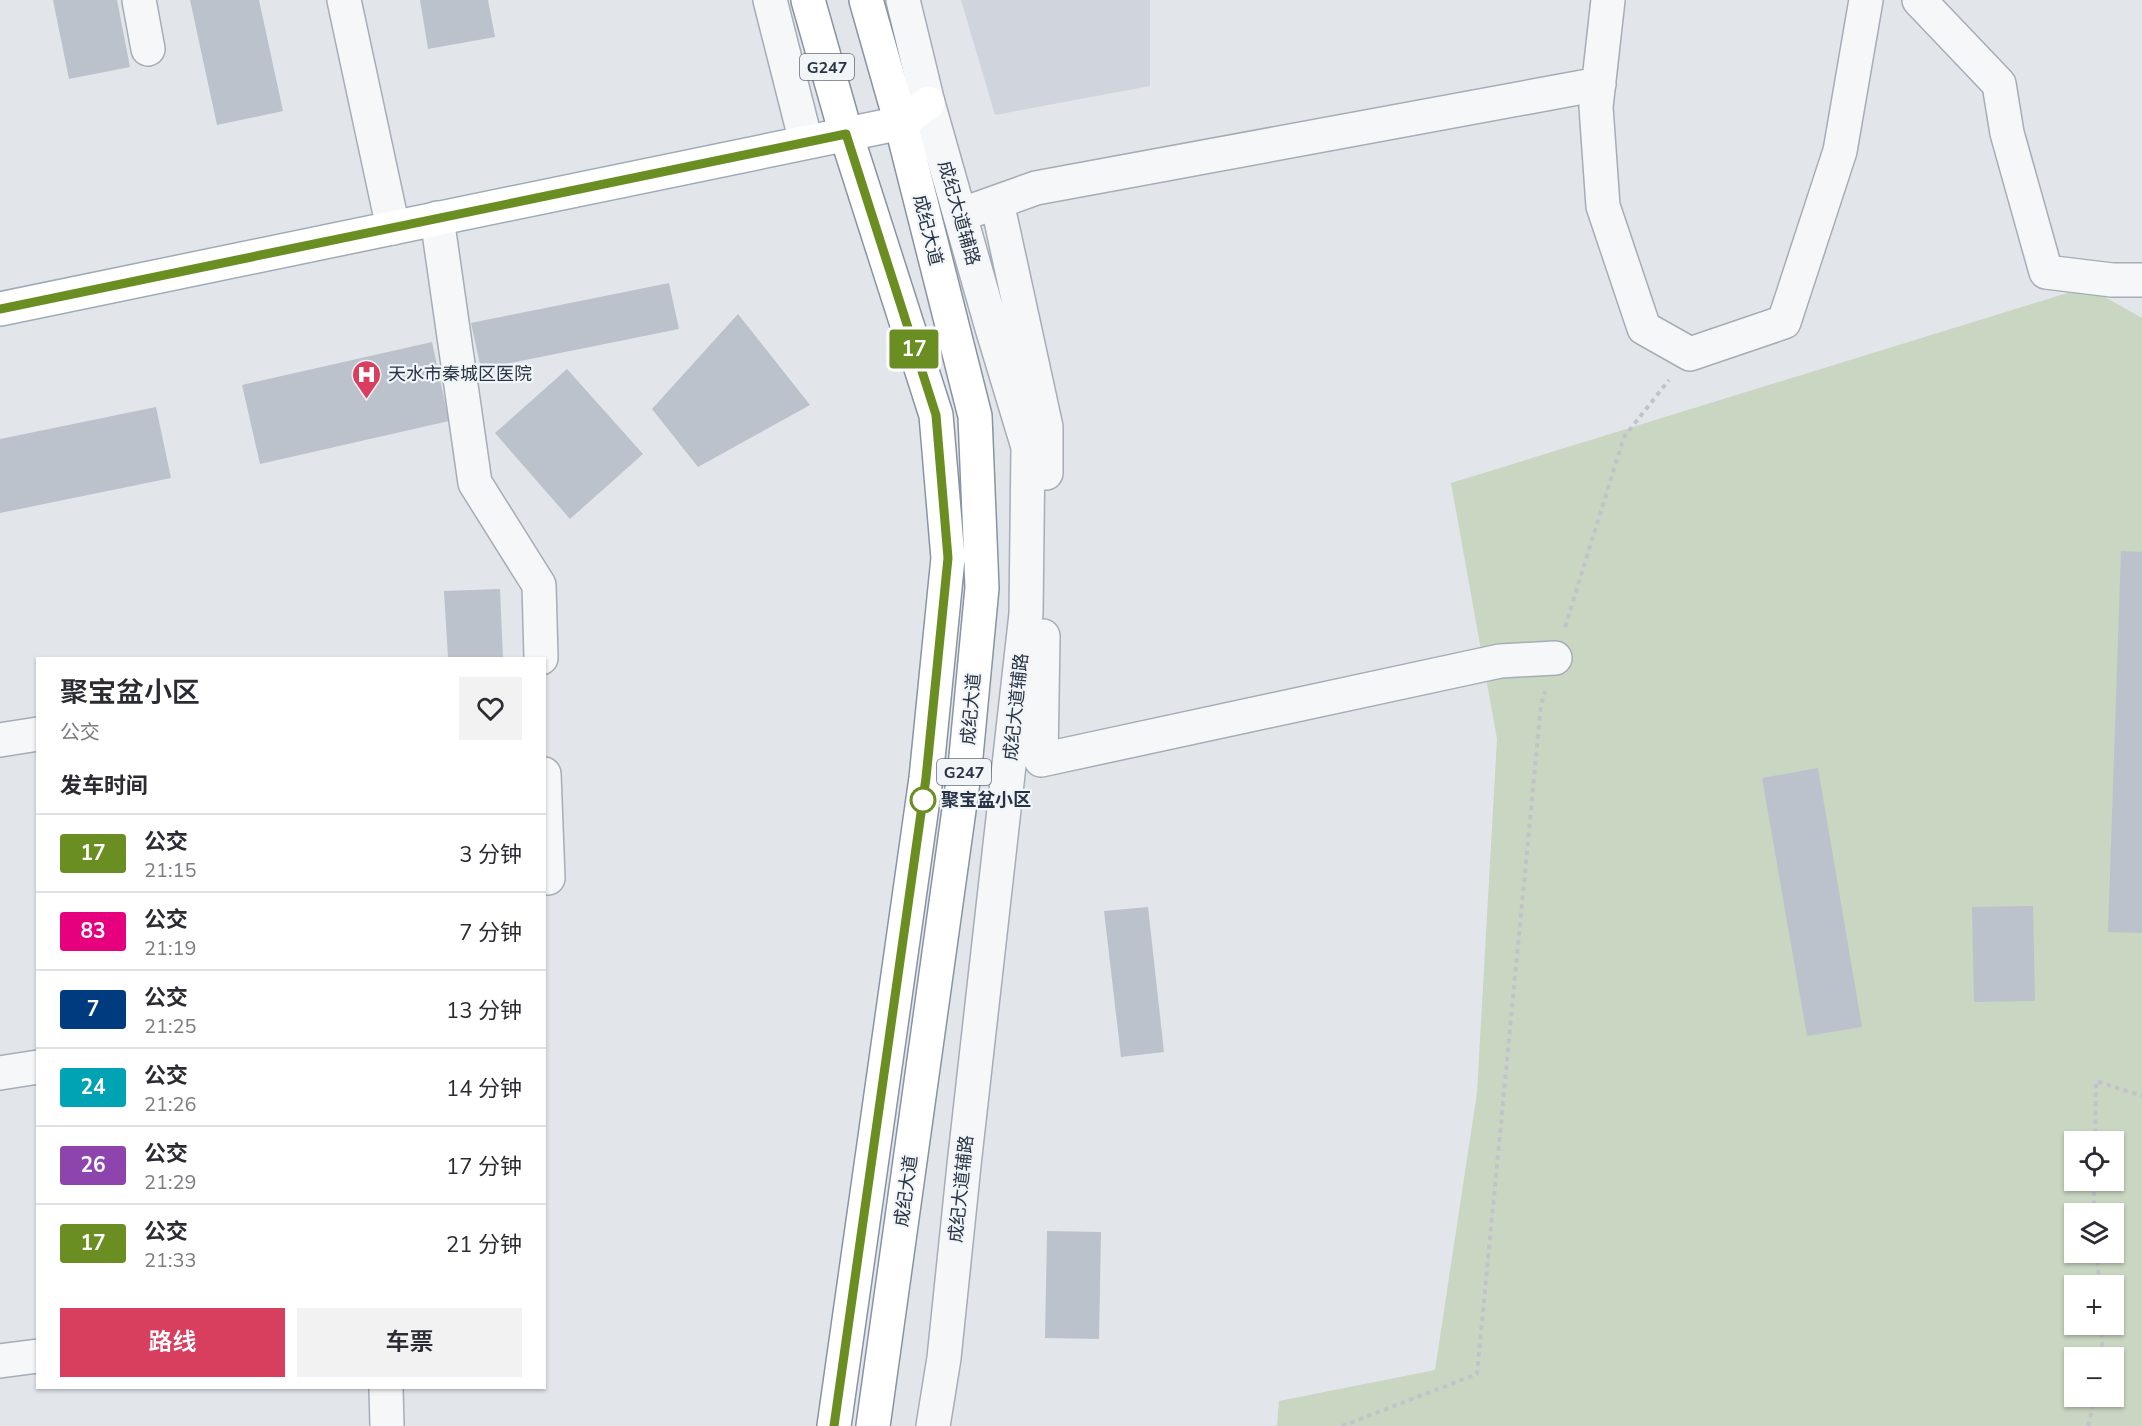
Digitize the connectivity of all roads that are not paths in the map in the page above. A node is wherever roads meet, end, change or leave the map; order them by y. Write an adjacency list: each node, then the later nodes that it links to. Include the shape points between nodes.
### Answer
1 (139, 0): 10 (street)
2 (344, 0): 19 (street)
3 (770, 0): 15 (street)
4 (808, 0): 14 (main road, 成纪大道 / G247)
5 (866, 0): 13 (main road, 成纪大道 / G247)
6 (903, 0): 12 (street, 成纪大道辅路)
7 (1608, 0): 11 (street)
8 (1866, 0): 11 (street, via 1840,151 1784,322 1690,354 1644,328 1603,206 1596,107)
9 (1919, 0): 21 (street, via 1999,84 2007,133 2046,272)
10 (148, 49)
11 (1599, 84): 16 (street, via 1036,188)
12 (928, 103): 13 (main road); 17 (street, 成纪大道辅路)
13 (901, 123): 14 (main road); 20 (main road, 成纪大道 / G247)
14 (846, 134): 15 (main road); 37 (main road, 成纪大道 / G247, via 936,415 948,558 926,778)
15 (806, 142): 18 (main road)
16 (997, 202): 17 (street); 25 (street, via 1046,427)
17 (960, 215): 20 (street); 25 (street, 成纪大道辅路, via 1028,447 1026,614)
18 (438, 219): 19 (main road); 23 (street, via 475,483 539,585)
19 (393, 228): 22 (main road)
20 (927, 228): 26 (main road, 成纪大道 / G247, via 975,416 982,588)
21 (2142, 280)
22 (0, 309)
23 (541, 657)
24 (1556, 658): 25 (street, via 1500,661 1041,760)
25 (1031, 680): 26 (street); 39 (street, 成纪大道辅路, via 964,1165)
26 (972, 701): 38 (main road, 成纪大道 / G247)
27 (36, 734): 28 (street)
28 (0, 740)
29 (546, 826): 30 (street)
30 (548, 878)
31 (36, 1067): 32 (street)
32 (0, 1072)
33 (36, 1356): 34 (street)
34 (0, 1361)
35 (386, 1389): 36 (street)
36 (387, 1426)
37 (834, 1426)
38 (873, 1426)
39 (933, 1426)

